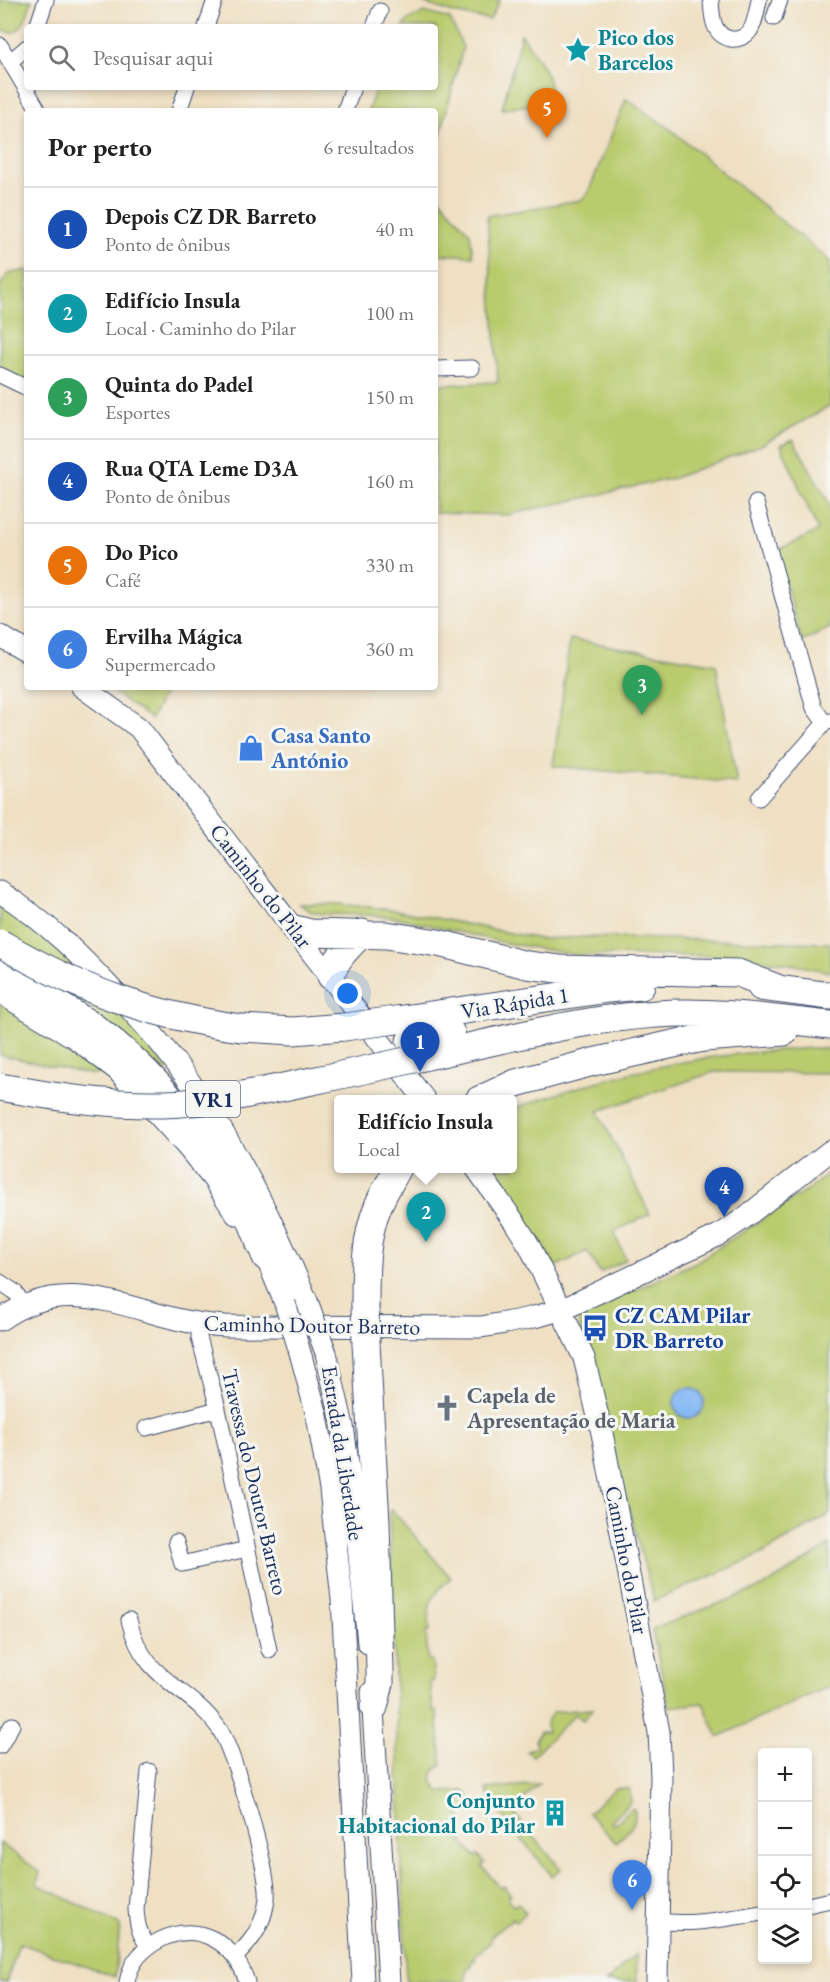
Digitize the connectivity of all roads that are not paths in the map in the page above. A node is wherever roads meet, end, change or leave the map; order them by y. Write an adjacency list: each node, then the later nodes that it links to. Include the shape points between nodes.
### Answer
1 (46, 0): 8 (street)
2 (215, 0): 9 (street)
3 (711, 0): 4 (street, via 715,28 725,37 736,39 750,31)
4 (759, 0)
5 (780, 0): 7 (street)
6 (380, 11): 10 (street)
7 (774, 18)
8 (38, 24)
9 (207, 24)
10 (375, 24)
11 (0, 45): 13 (street)
12 (24, 50): 13 (street)
13 (11, 61): 14 (street)
14 (24, 84)
15 (27, 90): 18 (street)
16 (186, 90): 19 (street)
17 (352, 90): 20 (street)
18 (37, 108)
19 (181, 108)
20 (346, 108)
21 (472, 368): 22 (street)
22 (438, 369)
23 (0, 375): 24 (street)
24 (24, 387)
25 (756, 503): 29 (street, via 814,708)
26 (0, 636): 27 (main road)
27 (24, 650)
28 (86, 690): 32 (main road, Caminho do Pilar, via 139,728)
29 (827, 722): 30 (street)
30 (759, 798)
31 (0, 892): 62 (main road, Estrada da Liberdade, bridge, via 81,956 165,1048 249,1175 277,1230 326,1353 343,1426)
32 (295, 929): 33 (highway, via 311,933); 36 (main road, Caminho do Pilar)
33 (362, 933): 36 (highway, via 336,963); 37 (highway, via 438,943 559,969 738,973)
34 (0, 943): 42 (highway, Via Rápida 1 / VR1, bridge, via 81,986 181,1018 241,1028 293,1031 344,1027)
35 (0, 971): 50 (highway, via 94,1027 126,1052 155,1083 206,1141 243,1203)
36 (331, 976): 45 (main road, Caminho do Pilar)
37 (789, 990): 39 (highway, Via Rápida 1 / VR1); 42 (highway, Via Rápida 1 / VR1, via 714,984 618,988)
38 (0, 993): 50 (main road, Estrada da Liberdade, via 75,1038 117,1070 199,1161)
39 (830, 996)
40 (830, 1024): 42 (highway, Via Rápida 1 / VR1, via 658,1013)
41 (830, 1031): 46 (highway, via 704,1038 593,1062 516,1083)
42 (410, 1039): 43 (highway, via 207,1083 147,1087 77,1083); 44 (highway, Via Rápida 1 / VR1, bridge, via 258,1092 195,1102 103,1103)
43 (0, 1070)
44 (0, 1087)
45 (421, 1095)
46 (490, 1095)
47 (830, 1151): 53 (main road, Caminho Doutor Barreto, via 719,1235)
48 (395, 1173): 62 (highway, bridge, via 368,1236 364,1269 380,1671)
49 (480, 1173): 53 (main road, Caminho do Pilar, via 529,1245)
50 (266, 1257): 74 (main road, Estrada da Liberdade, bridge, via 301,1356 330,1489 342,1599)
51 (0, 1282): 52 (street, via 15,1292)
52 (25, 1306): 54 (main road, Caminho Doutor Barreto); 55 (main road, Caminho Doutor Barreto, via 44,1300 85,1297)
53 (559, 1310): 55 (main road, Caminho Doutor Barreto, via 481,1328); 69 (main road, Caminho do Pilar, via 584,1358 602,1433 660,1732)
54 (2, 1316)
55 (199, 1324): 56 (street, Travessa do Doutor Barreto)
56 (218, 1409): 57 (street); 59 (street, Travessa do Doutor Barreto)
57 (146, 1428)
58 (176, 1542): 59 (street, via 182,1564)
59 (247, 1549): 61 (street, Travessa do Doutor Barreto)
60 (129, 1620): 71 (street, via 135,1642 149,1663 206,1713 230,1749 265,1869 268,1895 257,1930)
61 (269, 1650)
62 (374, 1707): 75 (main road, Estrada da Liberdade)
63 (12, 1725): 64 (street)
64 (0, 1746)
65 (149, 1771): 70 (street, via 136,1909 141,1936)
66 (830, 1900): 67 (street)
67 (812, 1904)
68 (758, 1914): 69 (street, via 705,1921)
69 (658, 1921): 76 (main road, Caminho do Pilar)
70 (148, 1946): 71 (street, via 179,1932 192,1932 209,1937); 72 (street, via 132,1964)
71 (235, 1957): 73 (street)
72 (126, 1982)
73 (247, 1982)
74 (363, 1982)
75 (389, 1982)
76 (657, 1982)

